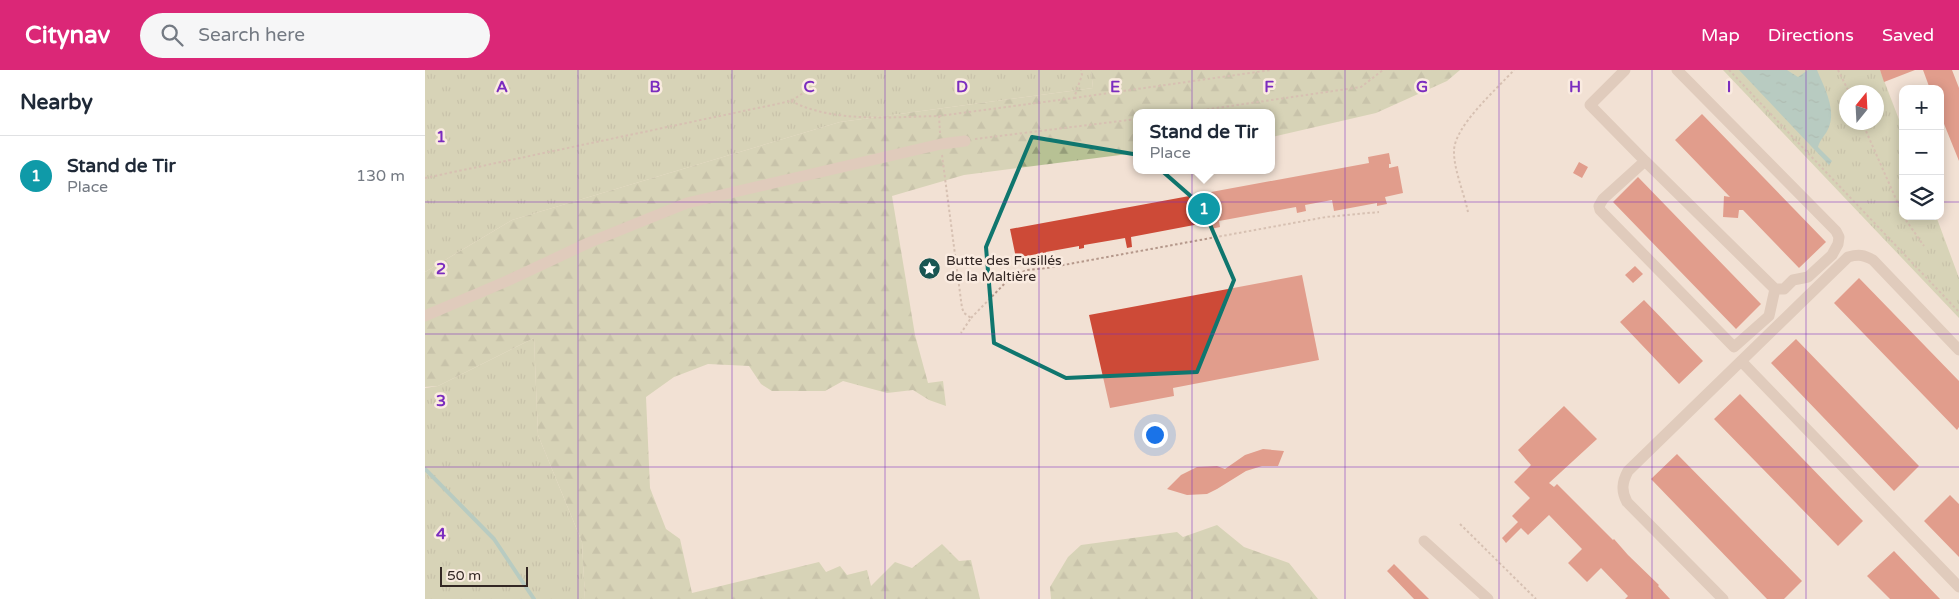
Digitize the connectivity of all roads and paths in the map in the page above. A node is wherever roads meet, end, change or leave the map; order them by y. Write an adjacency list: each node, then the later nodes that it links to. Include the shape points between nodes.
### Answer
1 (1081, 70): 11 (path)
2 (1271, 70): 11 (path)
3 (1383, 70): 13 (path, via 1361,87)
4 (1514, 70): 23 (path, via 1471,115 1455,140 1454,152)
5 (1625, 70): 19 (street, via 1590,105)
6 (1677, 70): 26 (street, via 1839,237 1831,255 1807,277 1793,280)
7 (1729, 70): 28 (path)
8 (1838, 70): 9 (path)
9 (1846, 85)
10 (811, 88): 12 (path)
11 (1074, 98): 14 (path)
12 (791, 101): 14 (path, via 816,110 850,116); 20 (path)
13 (1210, 109)
14 (939, 116): 18 (path)
15 (1133, 120): 17 (path)
16 (1865, 130): 21 (path)
17 (965, 141): 18 (street)
18 (941, 144): 29 (street, via 687,202); 30 (path, via 963,308)
19 (1645, 161): 26 (street); 26 (street, via 1600,202 1600,210 1734,347 1769,316)
20 (425, 178)
21 (1899, 207)
22 (1379, 212): 30 (path, via 1326,217 1027,270 1011,277)
23 (1468, 212)
24 (1906, 220): 25 (path)
25 (1924, 246)
26 (1780, 289): 27 (street)
27 (1801, 304): 32 (street, via 1849,257 1864,255 1873,260); 33 (street)
28 (1959, 312)
29 (425, 316)
30 (971, 318): 31 (path)
31 (961, 332)
32 (1959, 350)
33 (1741, 362): 36 (street); 39 (street, via 1628,471 1622,489 1627,502)
34 (1460, 524): 38 (path)
35 (1424, 541): 37 (street)
36 (1959, 587)
37 (1488, 599)
38 (1537, 599)
39 (1723, 599)

